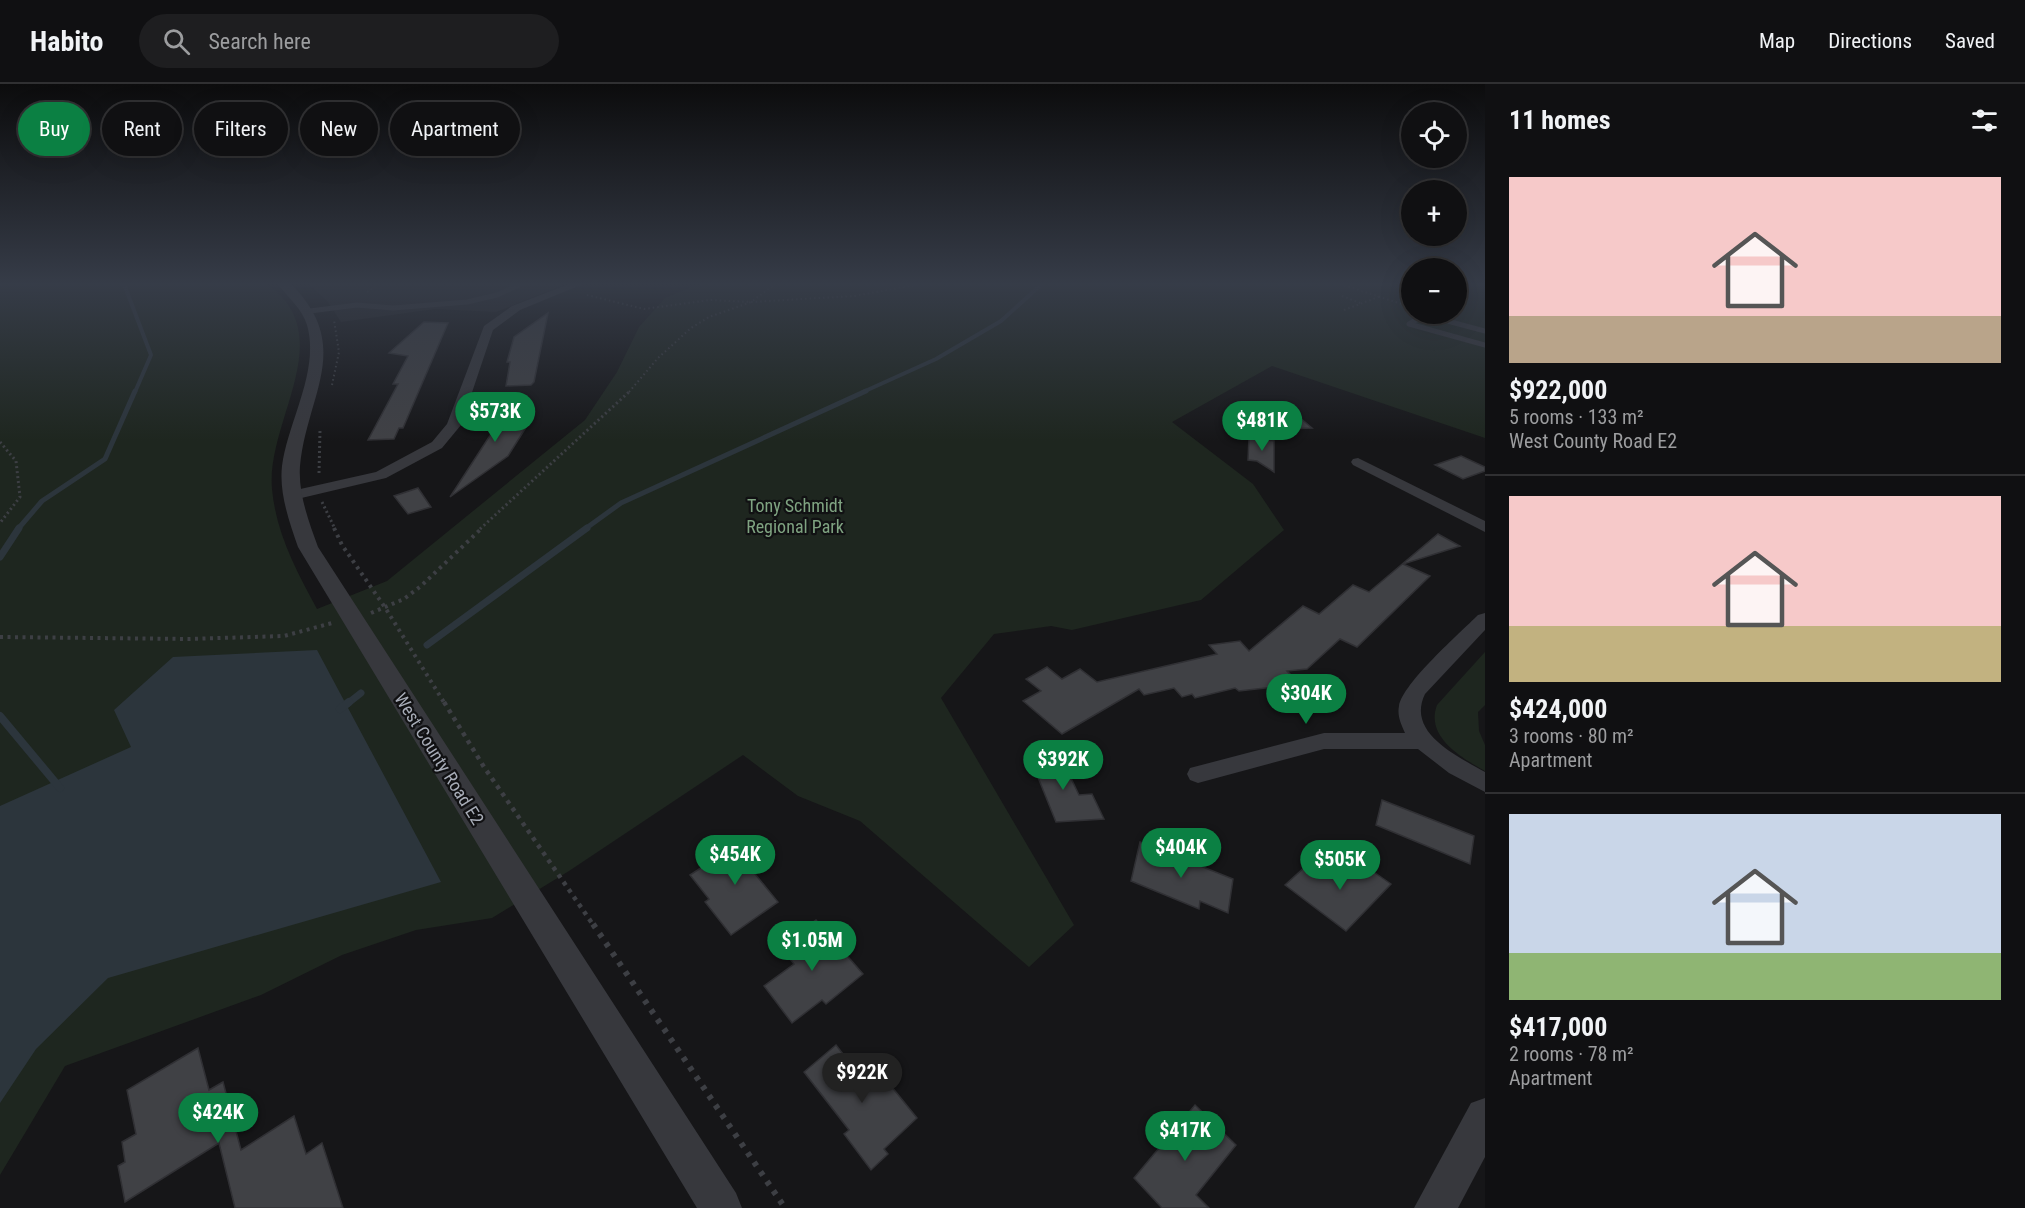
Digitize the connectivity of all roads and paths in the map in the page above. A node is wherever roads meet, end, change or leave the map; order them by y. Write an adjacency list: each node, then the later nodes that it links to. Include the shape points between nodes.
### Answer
1 (317, 336): 8 (street, West County Road E2, via 318,354 293,447)
2 (485, 336): 8 (street, via 454,425 437,445 381,475)
3 (682, 336): 12 (path, via 624,398 421,586)
4 (1454, 336): 5 (lane)
5 (1485, 345)
6 (0, 442): 10 (path, via 16,461 20,497)
7 (1358, 462): 11 (street)
8 (293, 495): 20 (street, West County Road E2, via 308,547 324,575)
9 (322, 502): 12 (path, via 342,545)
10 (0, 523)
11 (1485, 527)
12 (386, 609): 21 (path, via 484,767)
13 (1485, 619): 16 (street, via 1409,700 1413,727)
14 (325, 625): 15 (path, via 285,636 261,637)
15 (0, 637)
16 (1422, 741): 17 (street, via 1324,741); 18 (street, via 1442,758)
17 (1198, 774)
18 (1485, 783)
19 (1485, 1117): 22 (street)
20 (721, 1208)
21 (785, 1208)
22 (1435, 1208)

